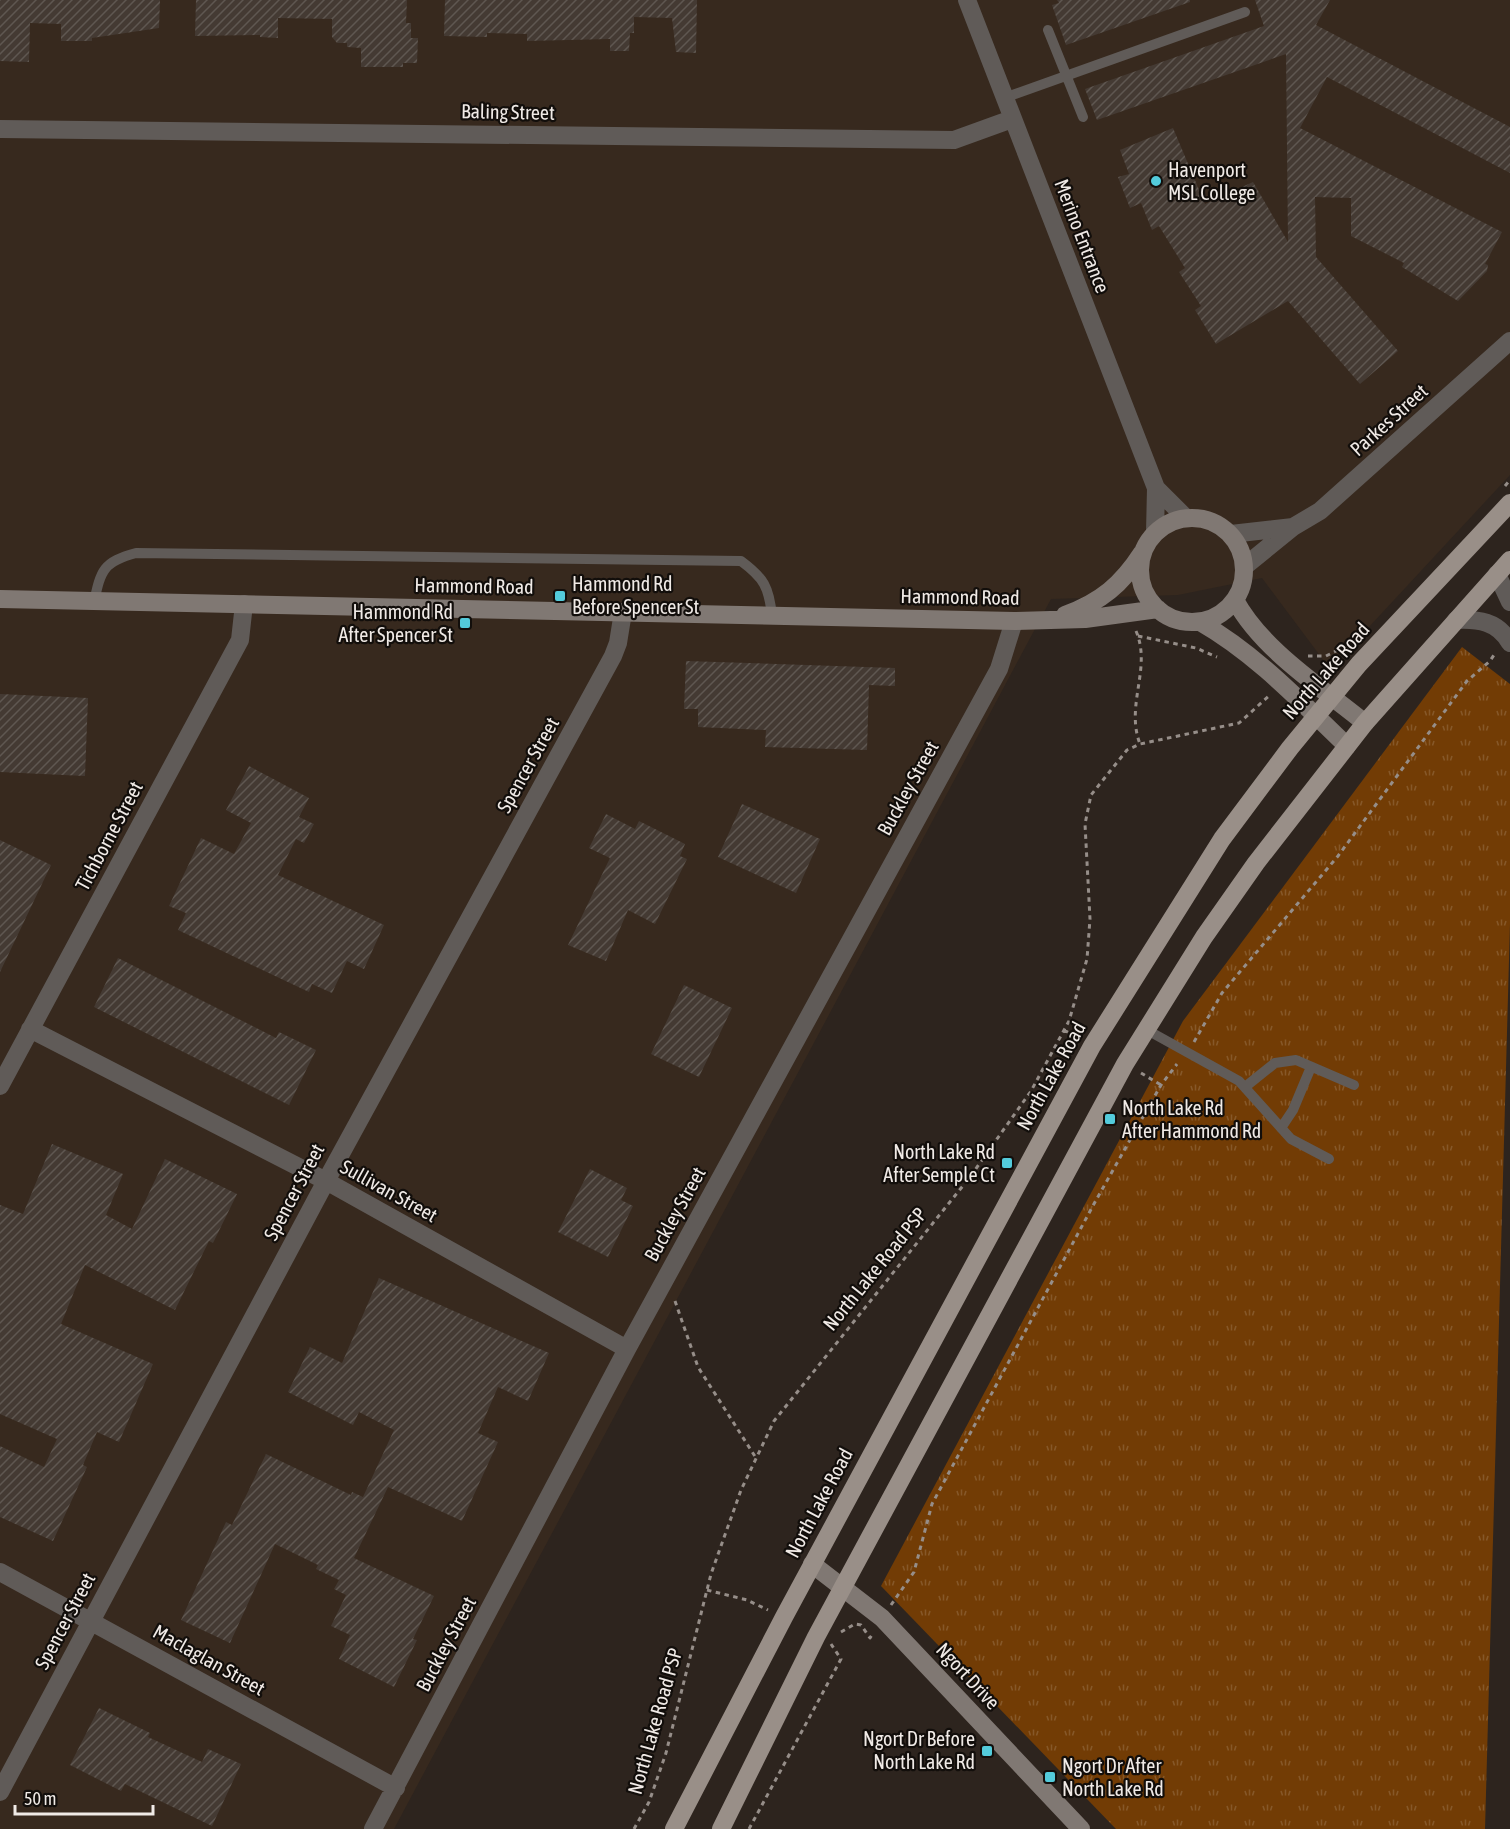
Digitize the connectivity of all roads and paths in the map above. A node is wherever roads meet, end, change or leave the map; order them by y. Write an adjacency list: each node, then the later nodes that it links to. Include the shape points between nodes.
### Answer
1 (968, 0): 5 (street, Merino Entrance)
2 (1245, 12): 4 (lane)
3 (1048, 30): 4 (lane)
4 (1067, 74): 5 (lane); 6 (lane)
5 (1004, 99): 7 (street, Merino Entrance)
6 (1083, 117)
7 (1012, 119): 8 (street, Baling Street, via 954,140); 10 (street, Merino Entrance)
8 (0, 129)
9 (1510, 341): 13 (street, Parkes Street, via 1336,498)
10 (1156, 488): 12 (street, Merino Entrance); 14 (street, Merino Entrance)
11 (1510, 503): 37 (main road, North Lake Road)
12 (1186, 518): 14 (main road); 15 (main road, via 1202,518)
13 (1293, 527): 15 (street, Parkes Street); 18 (street, Parkes Street)
14 (1155, 533): 16 (main road)
15 (1231, 534): 18 (main road)
16 (1144, 550): 25 (main road, via 1142,582 1147,597); 29 (main road, Hammond Road, via 1118,586 1099,601)
17 (1510, 560): 19 (main road)
18 (1245, 566): 21 (main road, via 1243,584)
19 (1497, 574): 23 (street); 30 (main road)
20 (0, 599): 22 (main road, Hammond Road)
21 (1235, 600): 32 (main road, via 1226,610); 37 (main road, via 1263,639)
22 (94, 602): 24 (main road, Hammond Road); 28 (lane, via 101,572 115,559 136,553 741,561 757,573 770,592)
23 (1510, 602)
24 (244, 604): 26 (main road, Hammond Road); 42 (street, Tichborne Street, via 240,640)
25 (1158, 609): 27 (main road, Hammond Road); 32 (main road, via 1178,620)
26 (622, 612): 28 (main road, Hammond Road); 51 (street, Spencer Street, via 613,656)
27 (1131, 614): 29 (main road, Hammond Road, via 1085,620); 33 (path)
28 (772, 616): 31 (main road, Hammond Road)
29 (1055, 618): 31 (main road, Hammond Road)
30 (1456, 620): 34 (street, via 1475,619 1493,624); 39 (main road)
31 (1014, 621): 52 (street, Buckley Street, via 999,669)
32 (1200, 622): 38 (main road, via 1251,656)
33 (1138, 636): 35 (path, via 1196,648); 40 (path, via 1140,676 1133,712)
34 (1508, 639): 44 (path, via 1467,681 1338,856 1222,993)
35 (1222, 658)
36 (1268, 696): 40 (path, North Lake Road PSP, via 1239,723)
37 (1332, 697): 38 (main road, North Lake Road); 39 (main road)
38 (1316, 716): 41 (main road); 55 (main road, North Lake Road, via 1222,838 1123,994)
39 (1365, 723): 41 (main road)
40 (1140, 744): 54 (path, North Lake Road PSP, via 1127,750 1091,795 1085,824 1090,919 1087,959 1068,1021 1031,1091 970,1177 774,1422)
41 (1347, 746): 43 (main road, via 1256,863 1204,937)
42 (30, 1029): 47 (street, Tichborne Street); 51 (street, Sullivan Street)
43 (1147, 1030): 44 (lane); 57 (main road, via 1119,1075)
44 (1187, 1051): 48 (lane); 58 (path, via 1155,1095 932,1504 914,1572)
45 (1311, 1067): 46 (lane); 48 (lane, via 1296,1060 1275,1063); 49 (lane)
46 (1354, 1085)
47 (0, 1086)
48 (1245, 1088): 49 (lane)
49 (1281, 1128): 50 (lane, via 1291,1139)
50 (1329, 1159)
51 (326, 1180): 53 (street, Sullivan Street); 59 (street, Spencer Street)
52 (666, 1277): 53 (street, Buckley Street); 54 (path, via 698,1367)
53 (627, 1349): 61 (street, Buckley Street)
54 (756, 1458): 64 (path, North Lake Road PSP, via 711,1574 666,1753 649,1802)
55 (812, 1564): 57 (main road, Ngort Drive); 65 (main road, North Lake Road)
56 (0, 1572): 59 (street, Maclaglan Street)
57 (844, 1586): 58 (main road, Ngort Drive); 66 (main road)
58 (882, 1618): 60 (path, via 870,1638 861,1625 855,1624); 67 (main road, Ngort Drive)
59 (91, 1620): 61 (street, Maclaglan Street); 62 (street, Spencer Street)
60 (838, 1635)
61 (396, 1788): 63 (street, Buckley Street)
62 (0, 1792)
63 (373, 1829)
64 (634, 1829)
65 (674, 1829)
66 (721, 1829)
67 (1081, 1829)

